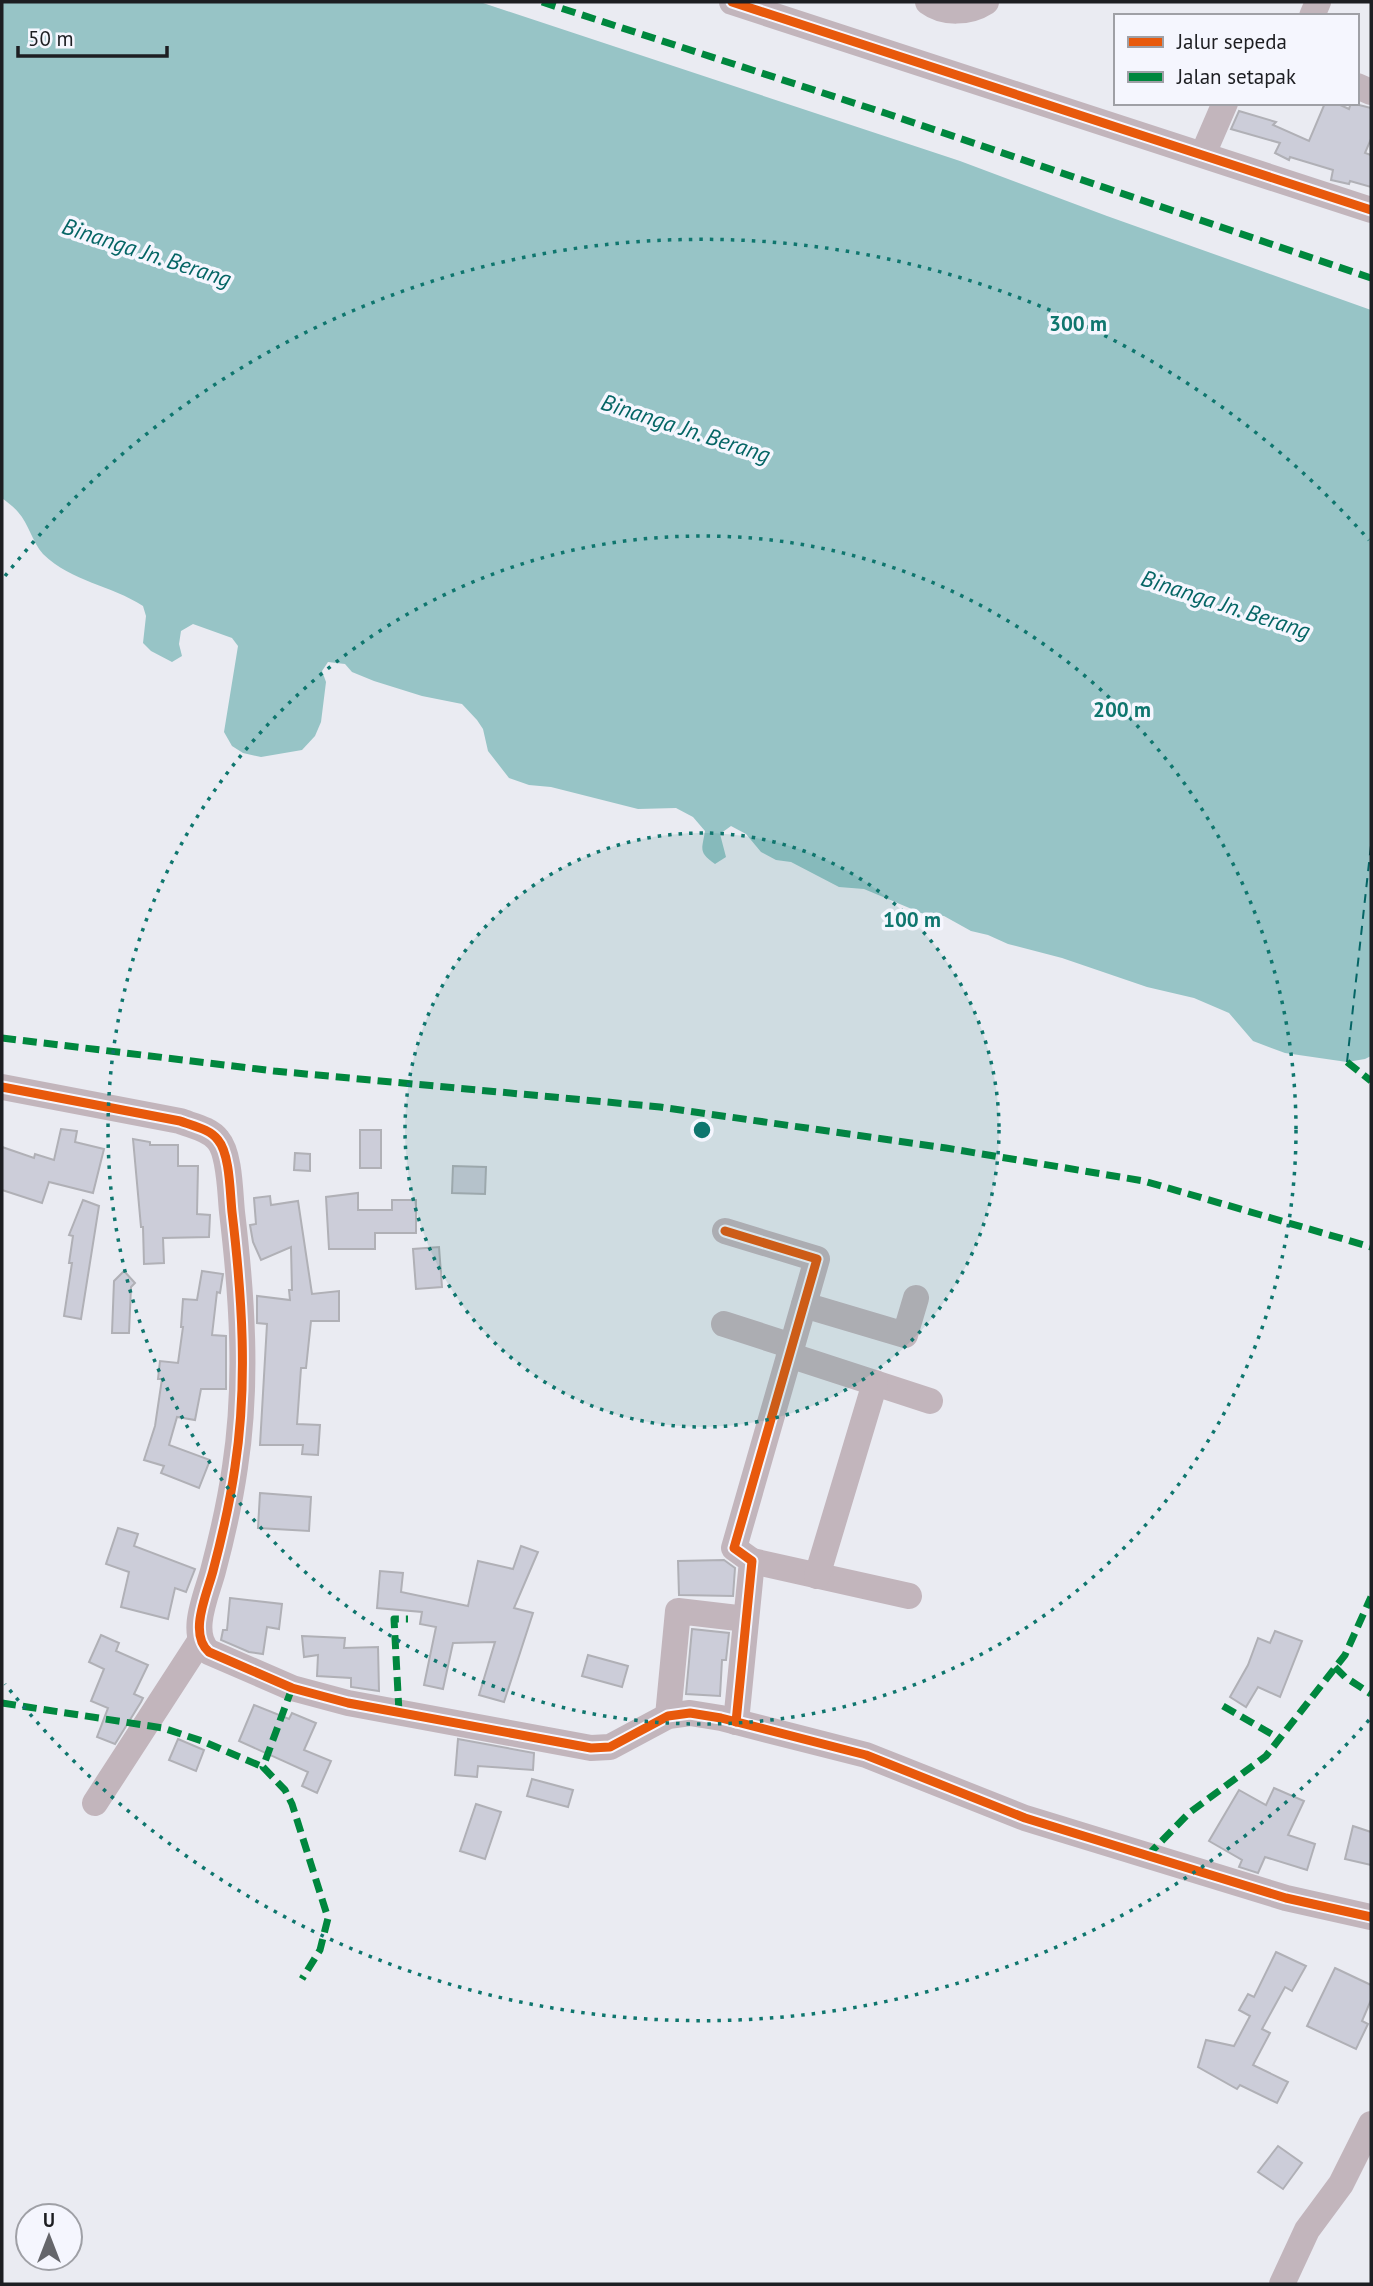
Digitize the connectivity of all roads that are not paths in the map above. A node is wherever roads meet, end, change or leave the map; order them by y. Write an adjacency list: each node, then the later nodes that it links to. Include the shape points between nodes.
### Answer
1 (732, 2): 5 (street)
2 (928, 2): 3 (street, via 948,11)
3 (986, 2)
4 (1224, 105): 5 (street)
5 (1203, 154): 6 (street)
6 (1371, 210)
7 (2, 1087): 19 (street, via 180,1121 206,1130 223,1146 240,1292 241,1390 236,1464 202,1610)
8 (725, 1231): 10 (street, via 817,1259)
9 (916, 1298): 10 (street, via 905,1335)
10 (804, 1305): 12 (street)
11 (724, 1324): 12 (street)
12 (791, 1351): 13 (street); 15 (street, via 734,1548)
13 (875, 1383): 14 (street); 16 (street)
14 (930, 1401)
15 (752, 1561): 16 (street); 18 (street)
16 (817, 1576): 17 (street)
17 (909, 1596)
18 (746, 1619): 20 (street, via 678,1611); 21 (street)
19 (200, 1641): 20 (street, via 222,1658 292,1688 348,1703 591,1748 610,1747); 22 (street)
20 (668, 1716): 21 (street, via 690,1713)
21 (736, 1722): 23 (street, via 866,1755 1014,1813 1147,1856 1286,1898)
22 (94, 1803)
23 (1371, 1917)
24 (1371, 2124): 25 (street, via 1341,2184 1307,2230)
25 (1282, 2284)

